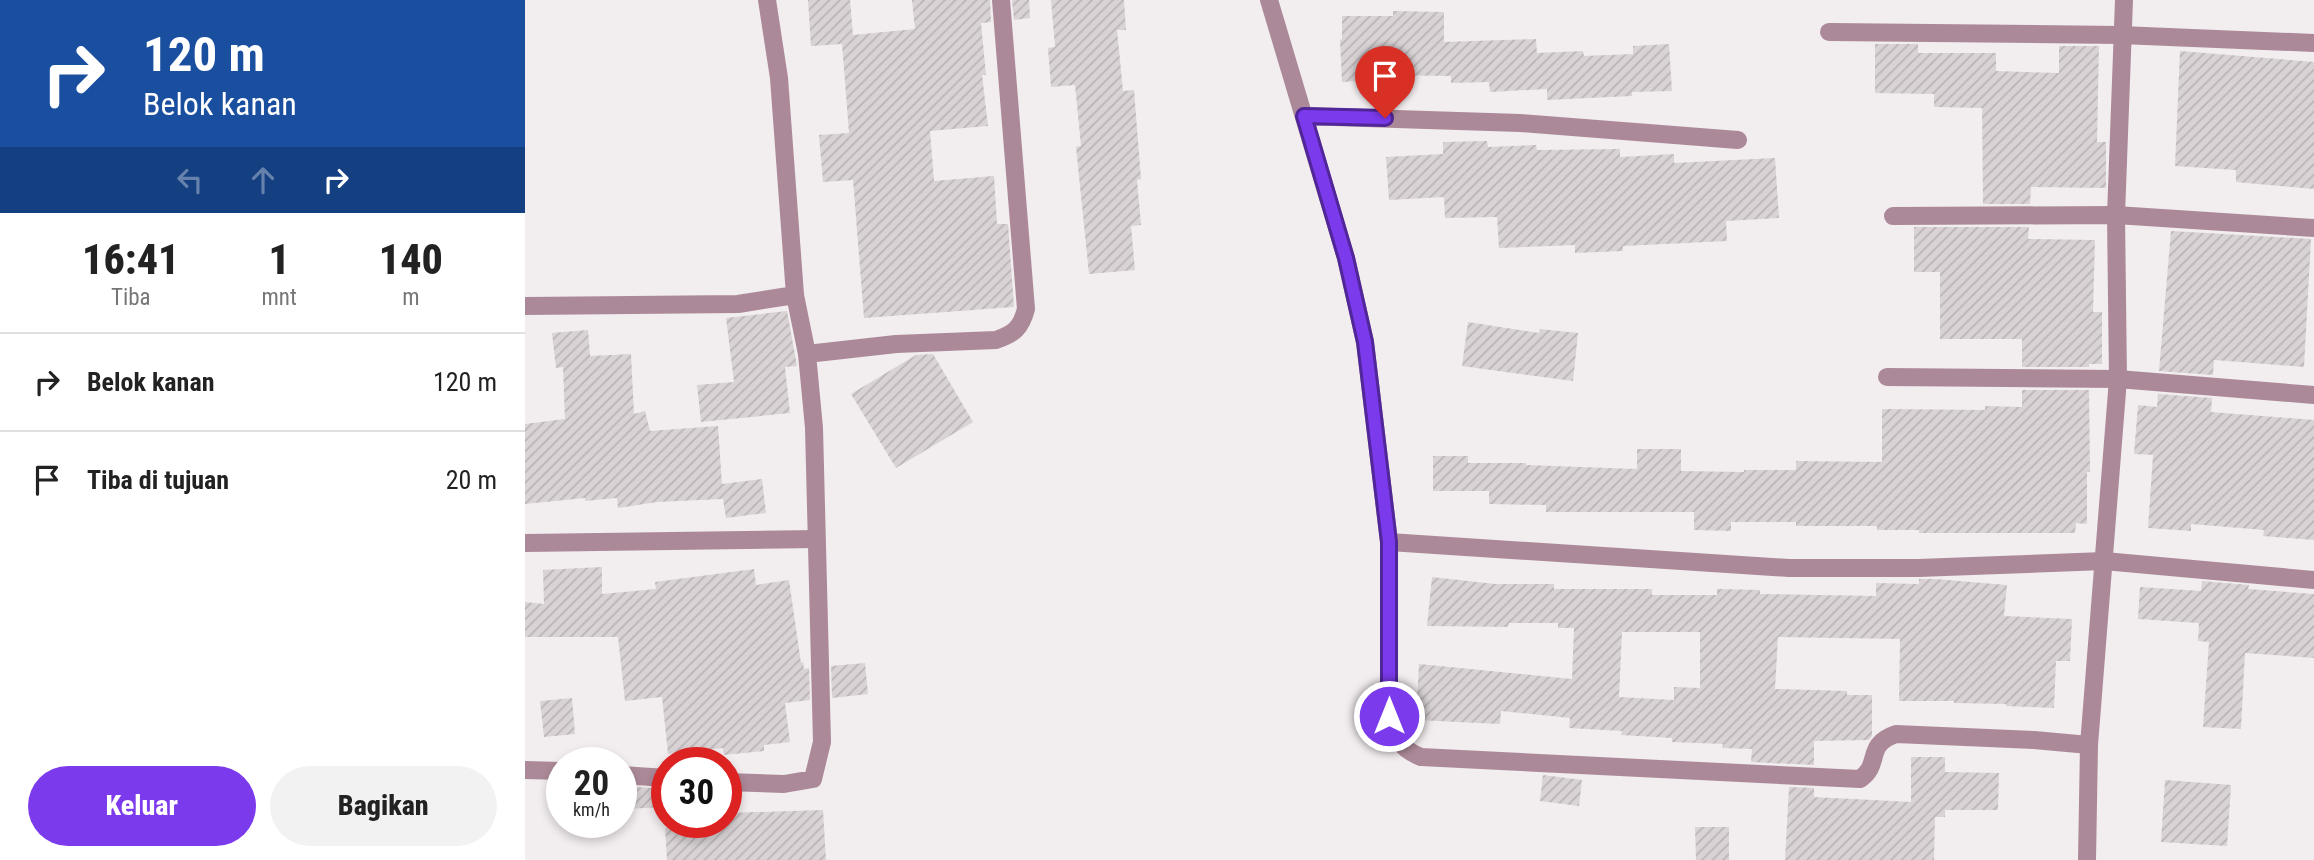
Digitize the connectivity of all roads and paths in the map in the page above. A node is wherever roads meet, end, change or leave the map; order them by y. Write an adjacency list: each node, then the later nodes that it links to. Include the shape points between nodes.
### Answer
1 (767, 0): 13 (street, via 779,78)
2 (1001, 0): 15 (street, via 1026,309 1022,325 996,340)
3 (1269, 0): 8 (street)
4 (2124, 0): 6 (street)
5 (1829, 32): 6 (street)
6 (2121, 35): 7 (street); 10 (street)
7 (2314, 43)
8 (1304, 116): 9 (street, via 1520,123); 20 (street, via 1359,309)
9 (1738, 140)
10 (2116, 215): 11 (street); 12 (street); 17 (street)
11 (1893, 216)
12 (2314, 228)
13 (795, 295): 14 (street, via 738,304); 15 (street)
14 (525, 306)
15 (807, 354): 19 (street)
16 (1887, 377): 17 (street)
17 (2117, 379): 18 (street); 22 (street)
18 (2314, 395)
19 (816, 539): 21 (street); 27 (street, via 822,741 813,779 785,784)
20 (1389, 542): 22 (street, via 1789,568); 24 (street, via 1389,716 1401,746 1421,757 1860,779 1871,767 1880,742 1896,734)
21 (525, 543)
22 (2104, 562): 23 (street); 24 (street)
23 (2314, 580)
24 (2089, 746): 28 (street)
25 (525, 770): 26 (street)
26 (546, 771)
27 (742, 783)
28 (2087, 860)

